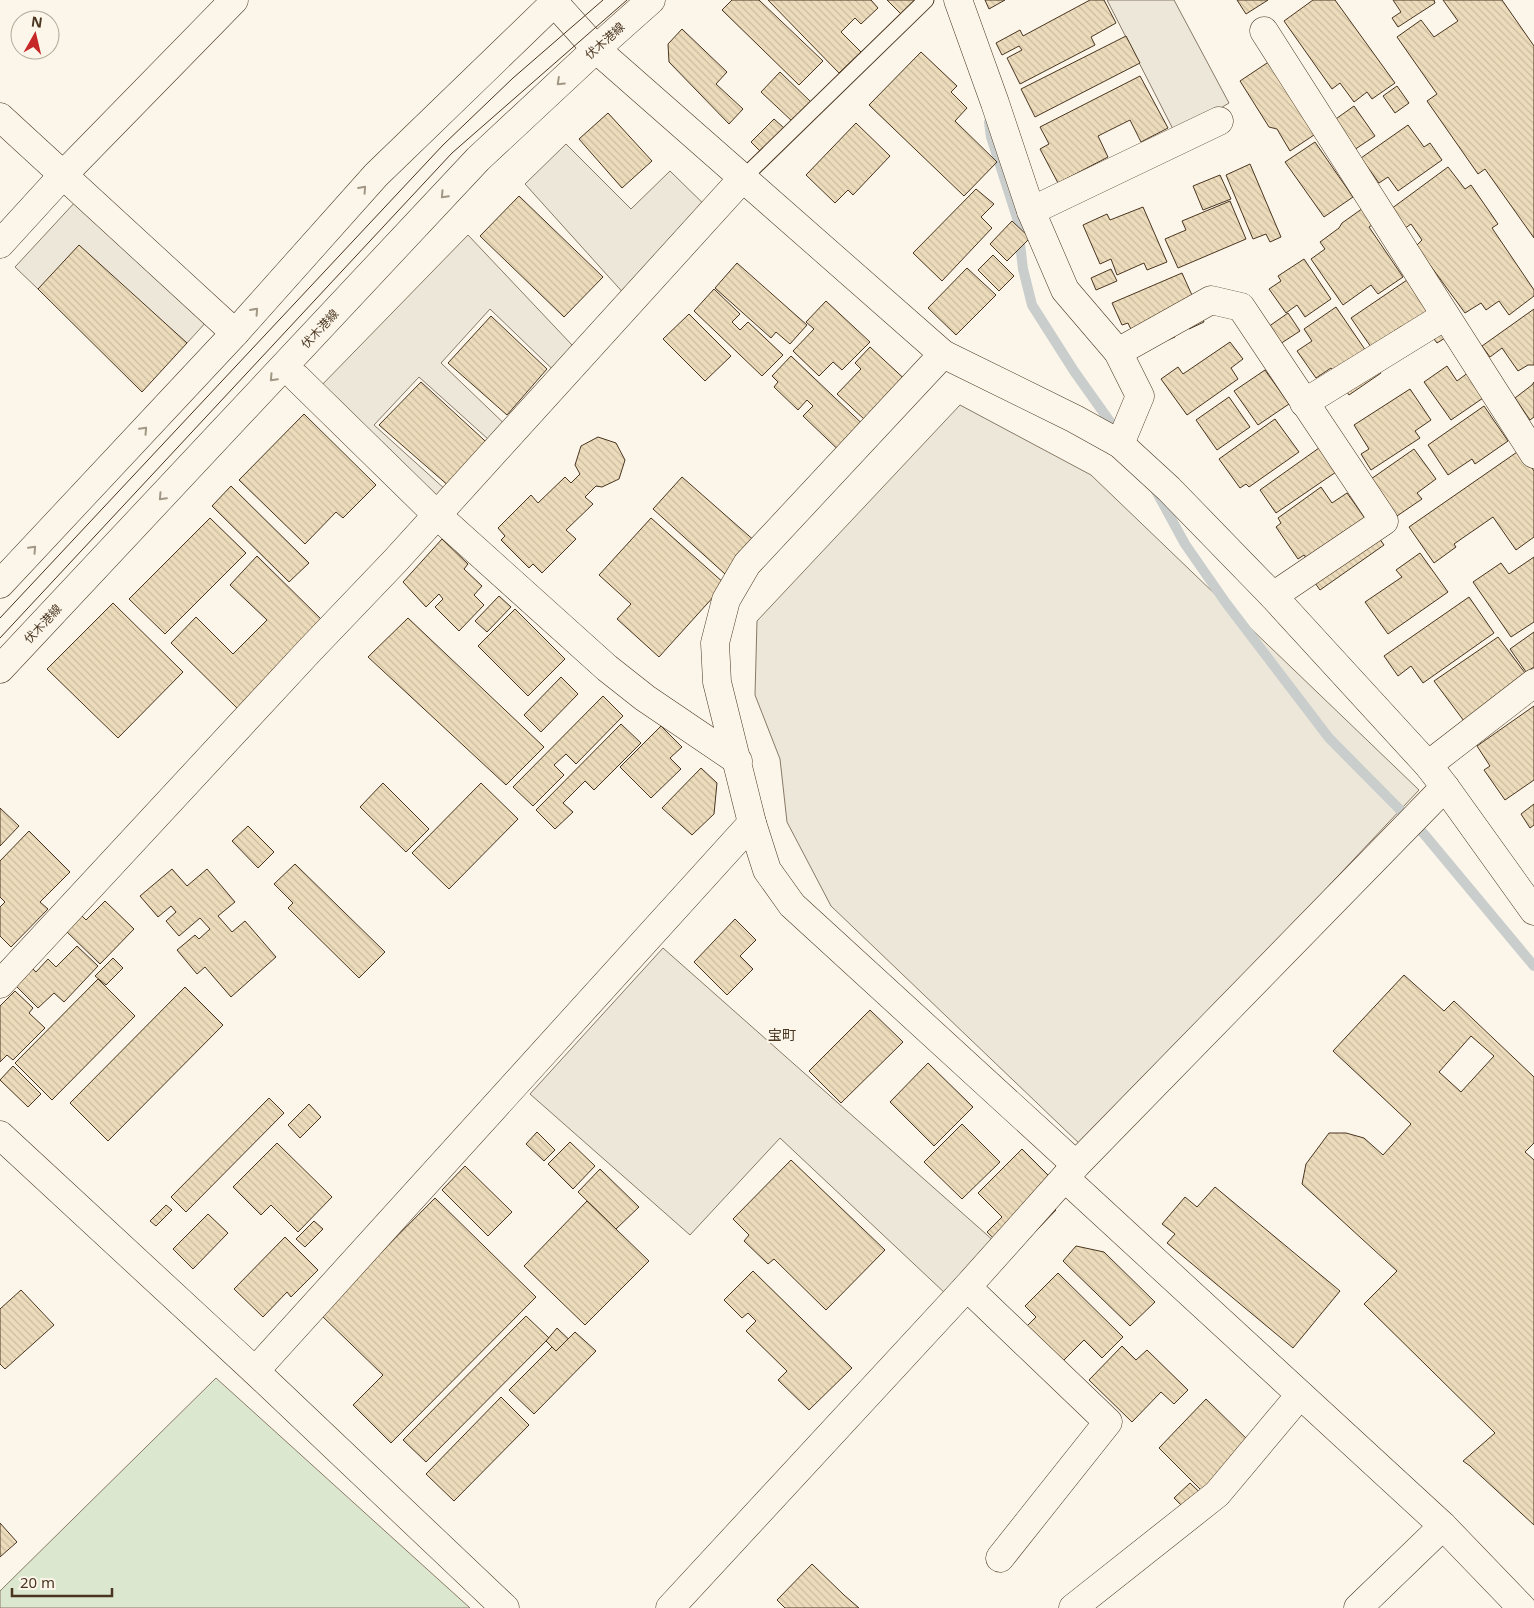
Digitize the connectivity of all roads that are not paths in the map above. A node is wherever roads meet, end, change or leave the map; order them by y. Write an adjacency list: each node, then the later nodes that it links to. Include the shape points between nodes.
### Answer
1 (234, 0): 10 (street)
2 (651, 0): 7 (street, 伏木港線)
3 (926, 0): 11 (lane)
4 (958, 0): 12 (street)
5 (554, 1): 7 (street); 15 (street, one-way to 5, via 376,175)
6 (1264, 31): 14 (street)
7 (596, 49): 11 (street); 25 (street, 伏木港線, one-way to 25, via 478,159)
8 (1217, 116): 12 (street)
9 (0, 117): 10 (street)
10 (63, 175): 13 (street); 15 (street)
11 (742, 179): 17 (street); 22 (street)
12 (1031, 211): 16 (street, via 1065,290)
13 (0, 244)
14 (1445, 316): 19 (street); 21 (street)
15 (235, 333): 23 (street, one-way to 15)
16 (1118, 352): 19 (street, via 1211,300 1241,307); 20 (street, via 1140,396)
17 (943, 354): 20 (street); 27 (street, via 747,564 726,600 716,643 717,682)
18 (297, 378): 22 (street)
19 (1304, 402): 24 (street, via 1384,521)
20 (1120, 444): 24 (street, via 1170,489)
21 (1534, 454)
22 (437, 515): 27 (street, via 607,668); 32 (street)
23 (0, 584)
24 (1273, 596): 28 (street)
25 (0, 669)
26 (1534, 683): 28 (street)
27 (738, 762): 30 (street)
28 (1428, 765): 29 (street)
29 (1445, 787): 31 (street); 34 (street)
30 (752, 823): 34 (street, via 767,870 792,905); 36 (street)
31 (1534, 911)
32 (0, 984)
33 (0, 1135): 36 (street)
34 (1070, 1172): 35 (street); 37 (street)
35 (966, 1287): 39 (street, via 1108,1422); 41 (street)
36 (255, 1371): 40 (street)
37 (1300, 1395): 38 (street); 42 (street, via 1217,1494)
38 (1443, 1526): 43 (street); 44 (street)
39 (1000, 1558)
40 (505, 1608)
41 (670, 1608)
42 (1073, 1608)
43 (1358, 1608)
44 (1522, 1608)

